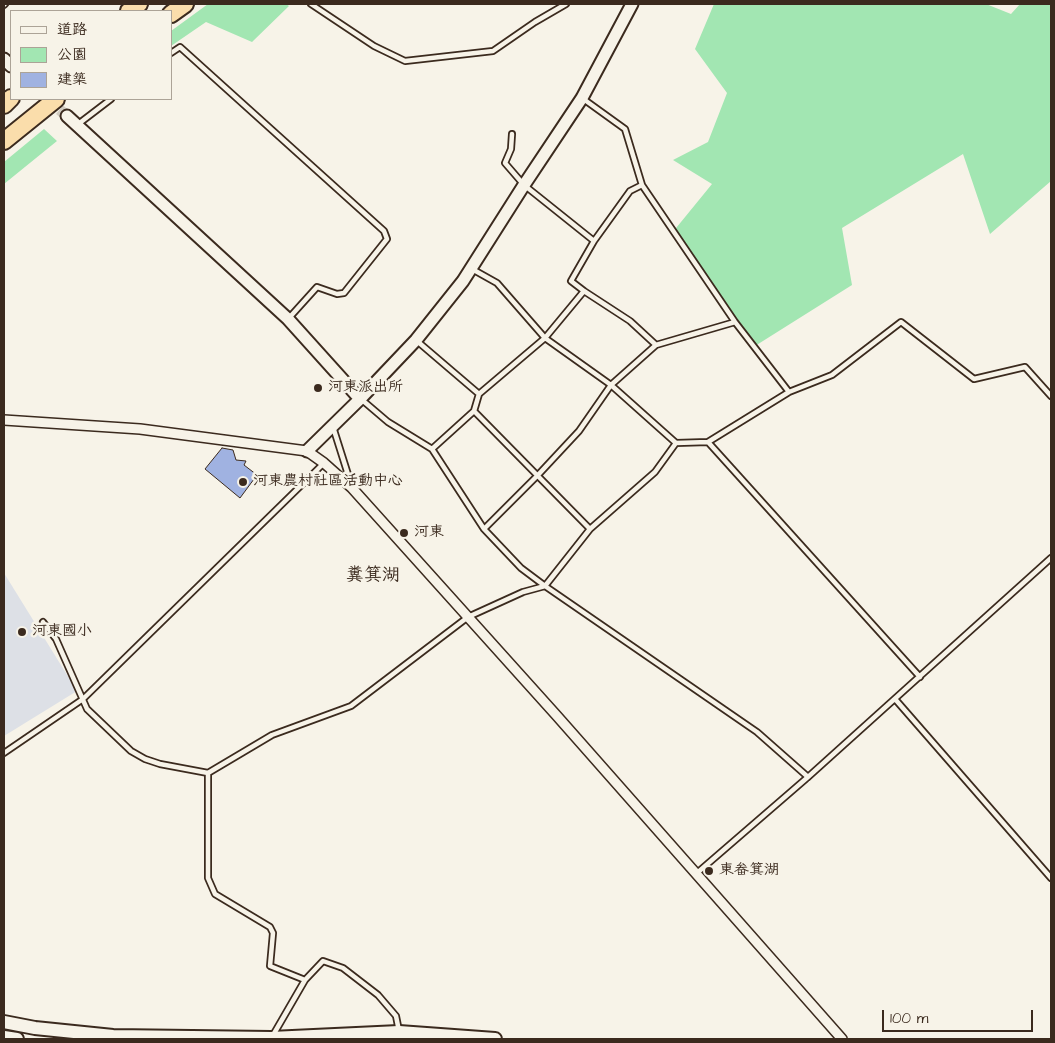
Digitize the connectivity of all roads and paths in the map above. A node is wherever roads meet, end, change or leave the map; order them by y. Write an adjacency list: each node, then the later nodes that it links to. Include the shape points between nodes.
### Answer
1 (185, 4): 5 (highway)
2 (310, 4): 3 (lane, via 374,46 405,61 493,51)
3 (566, 4)
4 (632, 4): 7 (street)
5 (172, 13)
6 (172, 53): 19 (lane, via 180,47 384,231 387,239 344,293 316,287)
7 (582, 98): 14 (lane, via 625,129); 15 (street)
8 (55, 100): 13 (highway)
9 (110, 100): 11 (lane)
10 (67, 116): 11 (street)
11 (76, 125): 19 (street)
12 (512, 134): 15 (lane, via 511,149 505,163)
13 (4, 141)
14 (642, 184): 16 (lane, via 630,191); 20 (lane)
15 (524, 185): 16 (lane); 17 (street)
16 (594, 241): 18 (lane, via 571,281)
17 (472, 269): 21 (lane, via 497,283); 22 (street)
18 (584, 291): 21 (lane); 23 (lane, via 630,321)
19 (288, 319): 28 (street)
20 (736, 322): 23 (lane); 25 (lane)
21 (546, 338): 24 (lane); 26 (lane)
22 (416, 340): 26 (lane); 28 (street)
23 (656, 345): 24 (lane)
24 (611, 385): 33 (lane); 37 (lane, via 579,430)
25 (789, 392): 27 (lane, via 832,375 901,322 974,379 1024,367); 32 (lane)
26 (479, 394): 29 (lane)
27 (1051, 396)
28 (360, 399): 31 (street); 34 (lane, via 388,422)
29 (474, 411): 34 (lane); 37 (lane)
30 (4, 420): 35 (street, via 140,429)
31 (333, 426): 35 (street); 38 (lane)
32 (708, 442): 33 (lane); 45 (lane)
33 (676, 443): 40 (lane, via 655,472)
34 (432, 449): 39 (lane)
35 (307, 451): 36 (street)
36 (324, 463): 38 (street); 46 (lane)
37 (538, 475): 39 (lane); 40 (lane)
38 (352, 488): 43 (street)
39 (484, 529): 42 (lane, via 521,568)
40 (590, 529): 42 (lane)
41 (1051, 558): 45 (lane)
42 (545, 586): 43 (lane, via 523,592); 50 (lane, via 758,732)
43 (468, 617): 49 (lane, via 351,706 272,736); 51 (street)
44 (43, 622): 46 (lane, via 56,639)
45 (920, 677): 47 (lane)
46 (83, 699): 48 (lane); 49 (lane, via 87,709 136,754 160,764)
47 (894, 699): 50 (lane); 52 (lane)
48 (4, 754)
49 (208, 773): 53 (lane, via 208,878 215,894 270,927 273,933 270,966)
50 (808, 777): 51 (lane)
51 (697, 873): 60 (street)
52 (1051, 878)
53 (305, 980): 55 (lane, via 323,962 343,968 378,995 396,1016); 58 (lane)
54 (4, 1022): 58 (main road, via 113,1036)
55 (399, 1032): 58 (main road); 59 (main road)
56 (4, 1037): 57 (main road)
57 (17, 1039)
58 (270, 1039)
59 (495, 1039)
60 (842, 1039)

